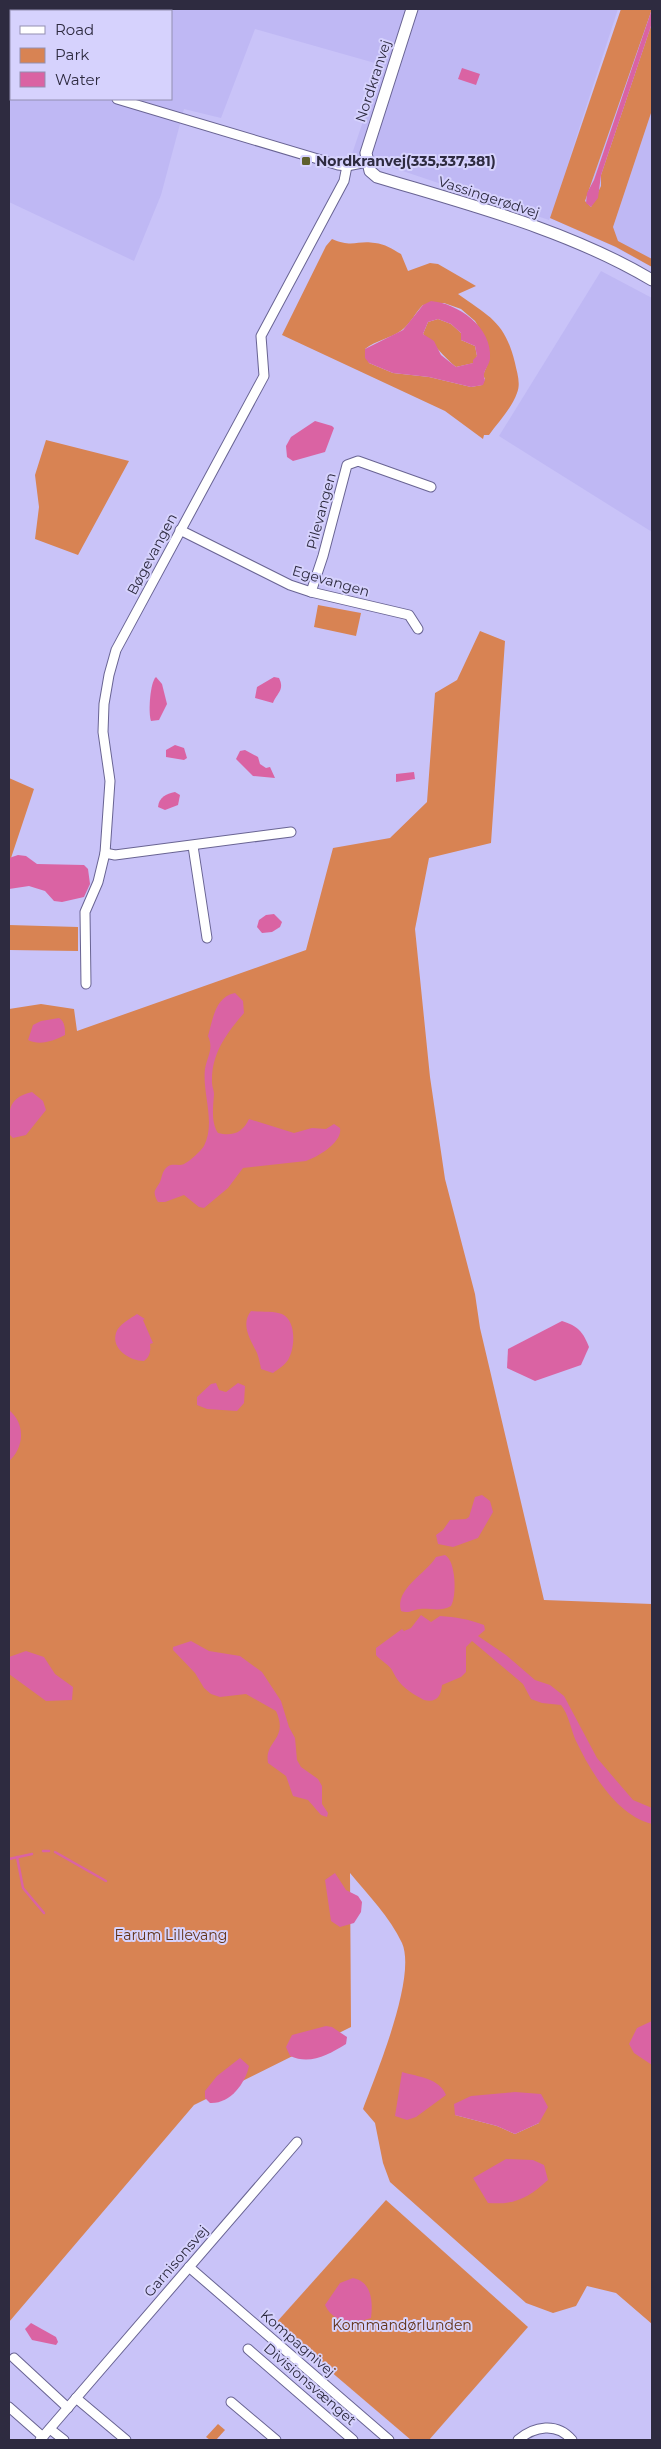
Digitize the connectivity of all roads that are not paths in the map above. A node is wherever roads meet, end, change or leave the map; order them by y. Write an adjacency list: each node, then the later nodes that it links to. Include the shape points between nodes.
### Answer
1 (412, 9): 3 (street, Nordkranvej, via 366,152)
2 (120, 100): 4 (street)
3 (367, 162): 4 (street); 5 (street, Vassingerødvej, via 376,177 513,218 585,247)
4 (347, 166): 7 (street, Bøgevangen, via 344,181 261,336 264,376)
5 (652, 280)
6 (431, 487): 8 (street, Pilevangen, via 358,460 346,465)
7 (180, 530): 8 (street, Egevangen, via 290,585); 12 (street, Bøgevangen, via 116,650 108,675 103,732 110,782)
8 (311, 592): 9 (street, Egevangen, via 409,615)
9 (418, 629)
10 (291, 832): 11 (street)
11 (192, 846): 12 (street, via 115,855); 13 (street)
12 (105, 853): 14 (street, Bøgevangen, via 98,882 85,912)
13 (207, 938)
14 (86, 984)
15 (297, 2142): 16 (street, Garnisonsvej)
16 (189, 2267): 19 (street, Garnisonsvej); 29 (street, Kompagnivej)
17 (248, 2349): 28 (street, Divisionsvænget)
18 (14, 2358): 22 (street)
19 (76, 2398): 22 (street, Garnisonsvej); 26 (street)
20 (232, 2402): 27 (street)
21 (9, 2407): 24 (street, Garnisonsvej)
22 (68, 2408): 23 (street, Garnisonsvej)
23 (50, 2428): 24 (street, Garnisonsvej); 25 (street)
24 (42, 2439)
25 (64, 2440)
26 (126, 2440)
27 (276, 2440)
28 (353, 2440)
29 (389, 2440)
30 (518, 2440): 31 (street, via 526,2433 548,2428 559,2430)
31 (572, 2440)

